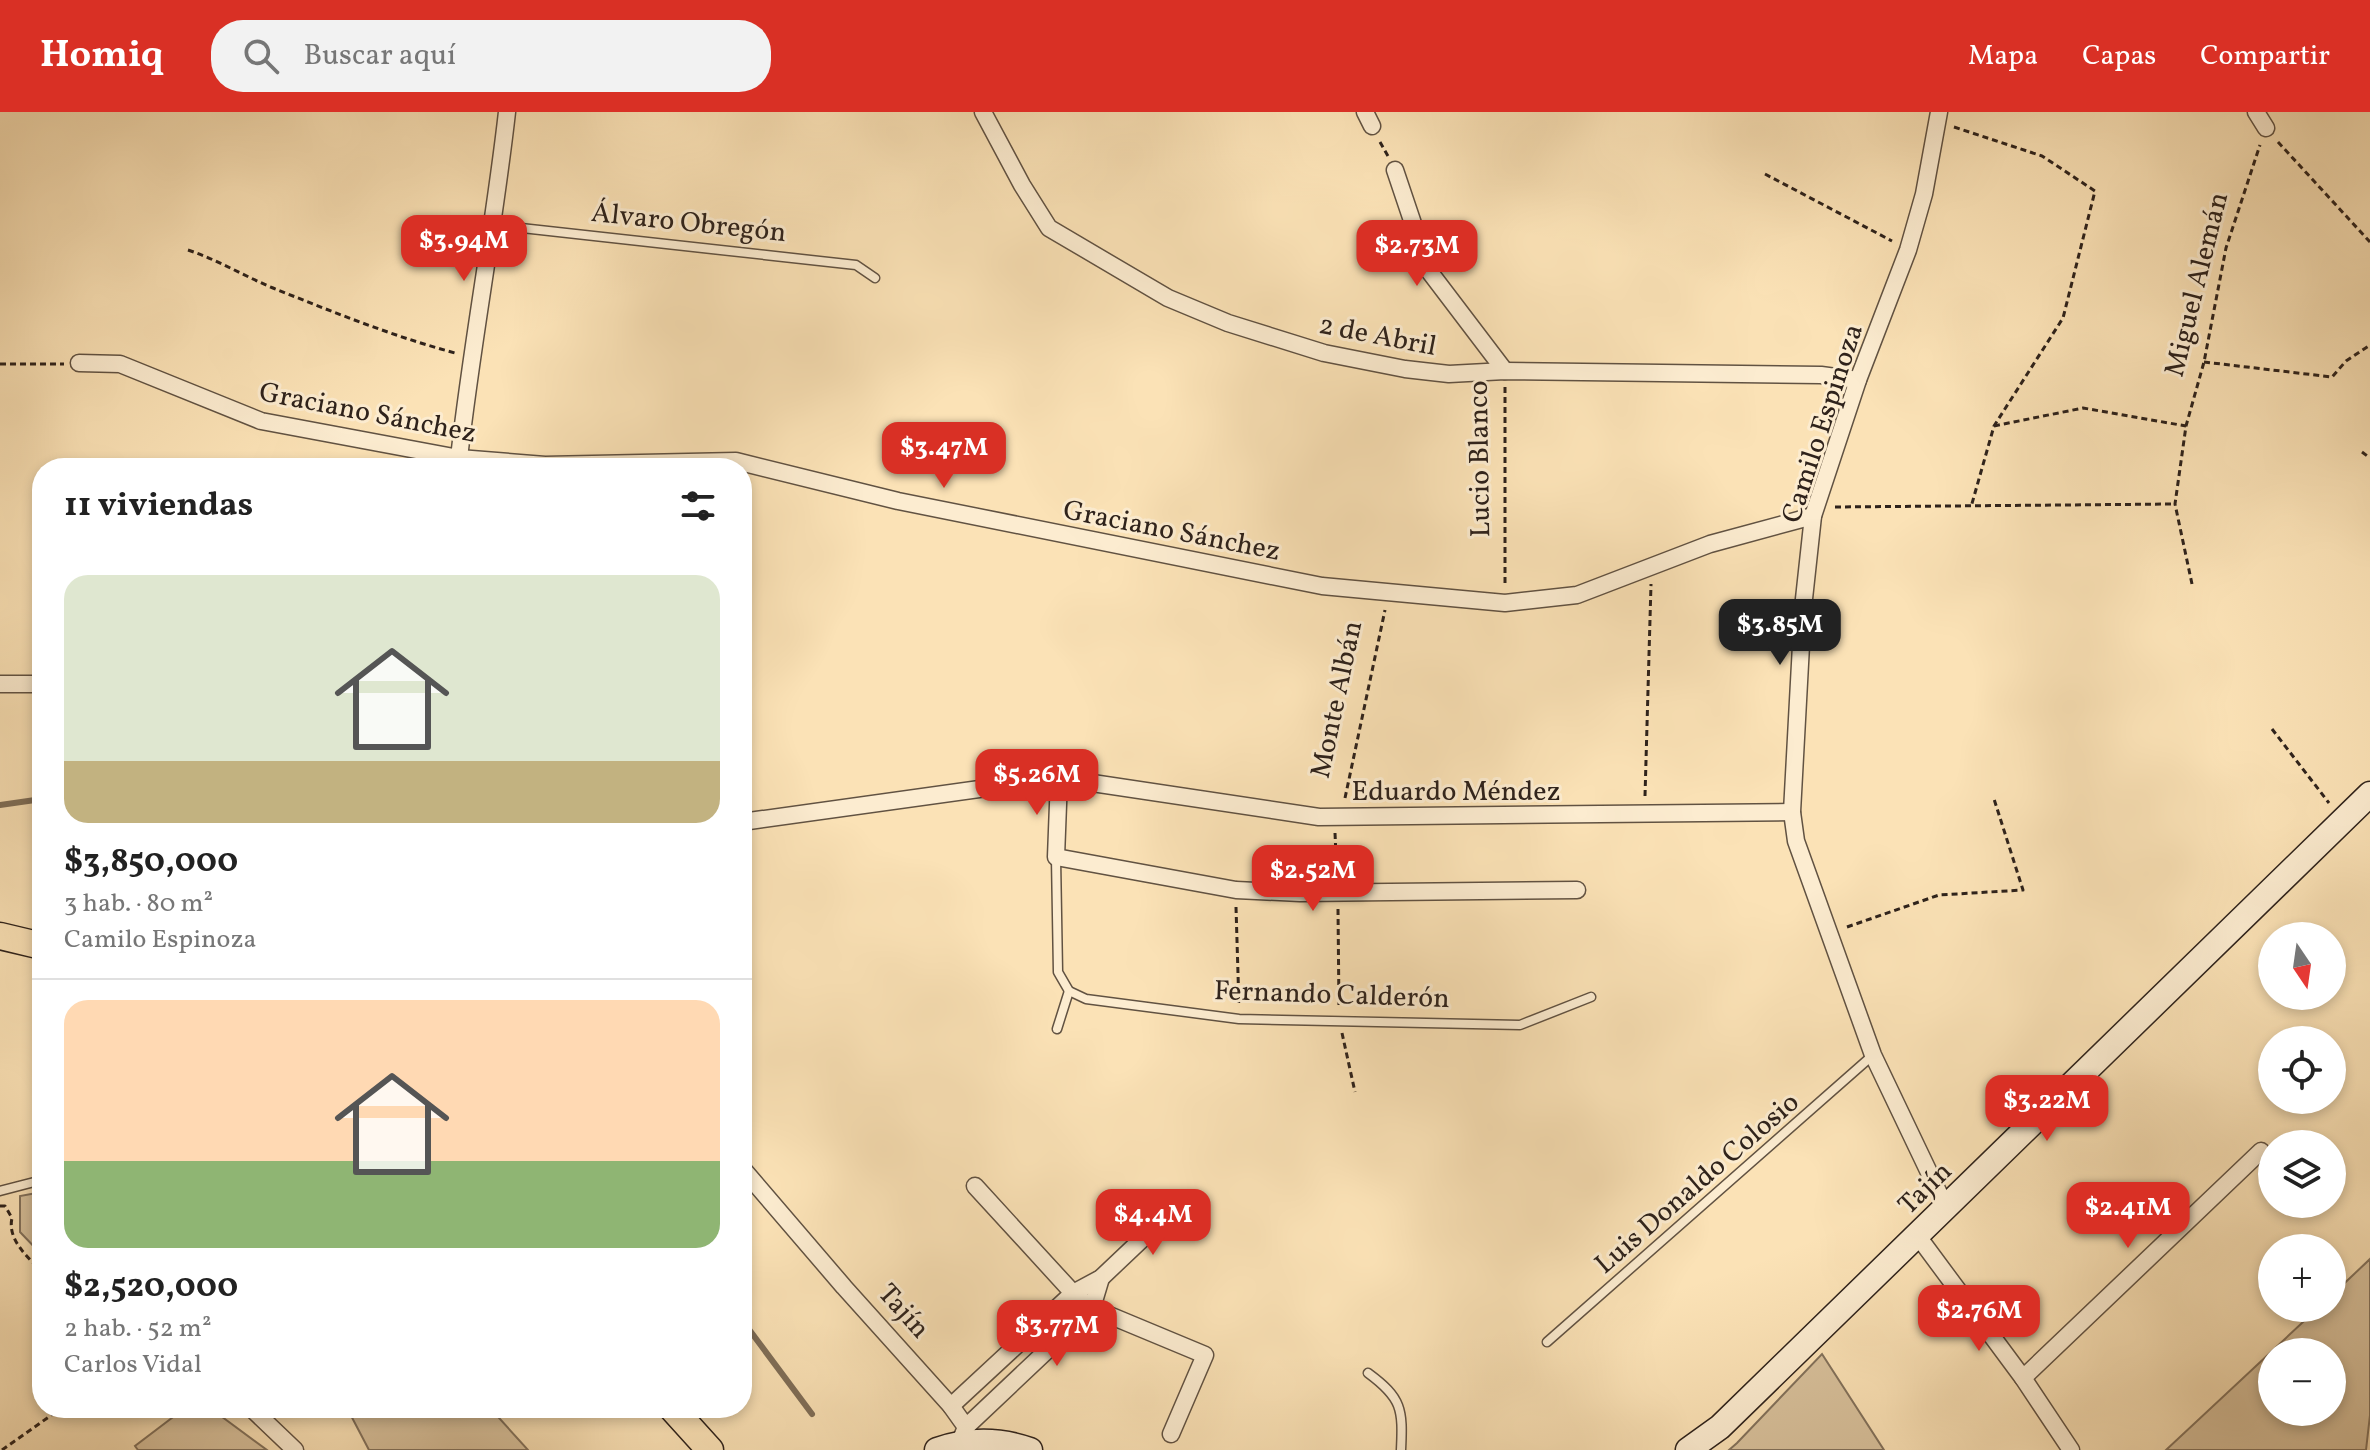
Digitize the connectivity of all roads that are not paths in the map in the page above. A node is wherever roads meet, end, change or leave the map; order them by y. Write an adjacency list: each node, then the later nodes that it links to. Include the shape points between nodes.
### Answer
1 (507, 112): 7 (street)
2 (983, 112): 10 (street, 2 de Abril, via 1049,228 1168,298 1324,353 1434,372)
3 (2256, 112): 5 (street)
4 (1938, 117): 11 (street, Camilo Espinoza, via 1908,250)
5 (2266, 128)
6 (1395, 170): 10 (street, Lucio Blanco, via 1429,271)
7 (494, 225): 8 (lane, Álvaro Obregón, via 856,265); 12 (street, via 470,357)
8 (875, 278)
9 (79, 363): 12 (street, Graciano Sánchez, via 120,364 261,421)
10 (1505, 371): 11 (street, 2 de Abril, via 1821,375)
11 (1858, 380): 14 (street, Camilo Espinoza)
12 (459, 458)
13 (752, 465): 14 (street, Graciano Sánchez, via 928,507 1322,586 1505,603 1577,595 1710,544)
14 (1814, 512): 19 (street, Camilo Espinoza)
15 (0, 684): 16 (street)
16 (32, 684)
17 (1059, 778): 19 (street, Eduardo Méndez, via 1338,817); 20 (street, Eduardo Méndez); 21 (street)
18 (2370, 794): 35 (main road, Tajín)
19 (1792, 812): 28 (street, Camilo Espinoza, via 1796,841)
20 (752, 821)
21 (1056, 857): 22 (street, via 1236,890); 25 (lane, via 1058,972)
22 (1577, 890)
23 (0, 936): 24 (main road)
24 (32, 944)
25 (1069, 991): 26 (lane, Fernando Calderón, via 1086,999 1239,1019 1340,1023 1520,1025); 27 (lane)
26 (1591, 997)
27 (1057, 1029)
28 (1873, 1055): 35 (street, Camilo Espinoza); 40 (lane, Luis Donaldo Colosio)
29 (2258, 1154): 44 (street)
30 (752, 1180): 45 (street, Tajín)
31 (32, 1183): 33 (lane)
32 (975, 1186): 38 (street)
33 (0, 1191)
34 (1177, 1206): 37 (street)
35 (1946, 1208): 36 (main road, Tajín)
36 (1917, 1235): 44 (street); 54 (main road, Tajín, via 1720,1427)
37 (1101, 1278): 38 (street); 39 (street)
38 (1073, 1293): 39 (street); 41 (street)
39 (1092, 1308): 42 (street); 48 (street, via 1205,1355)
40 (1547, 1342)
41 (1016, 1346): 42 (street); 45 (street)
42 (1031, 1366): 49 (street)
43 (1368, 1373): 53 (lane, via 1392,1391 1402,1421)
44 (2023, 1378): 55 (street)
45 (951, 1406): 49 (street, Tajín)
46 (261, 1418): 50 (street)
47 (681, 1418): 51 (main road)
48 (1171, 1434)
49 (954, 1440): 52 (main road, via 1008,1442)
50 (295, 1450)
51 (710, 1450)
52 (1030, 1450)
53 (1401, 1450)
54 (1688, 1450)
55 (2071, 1450)

